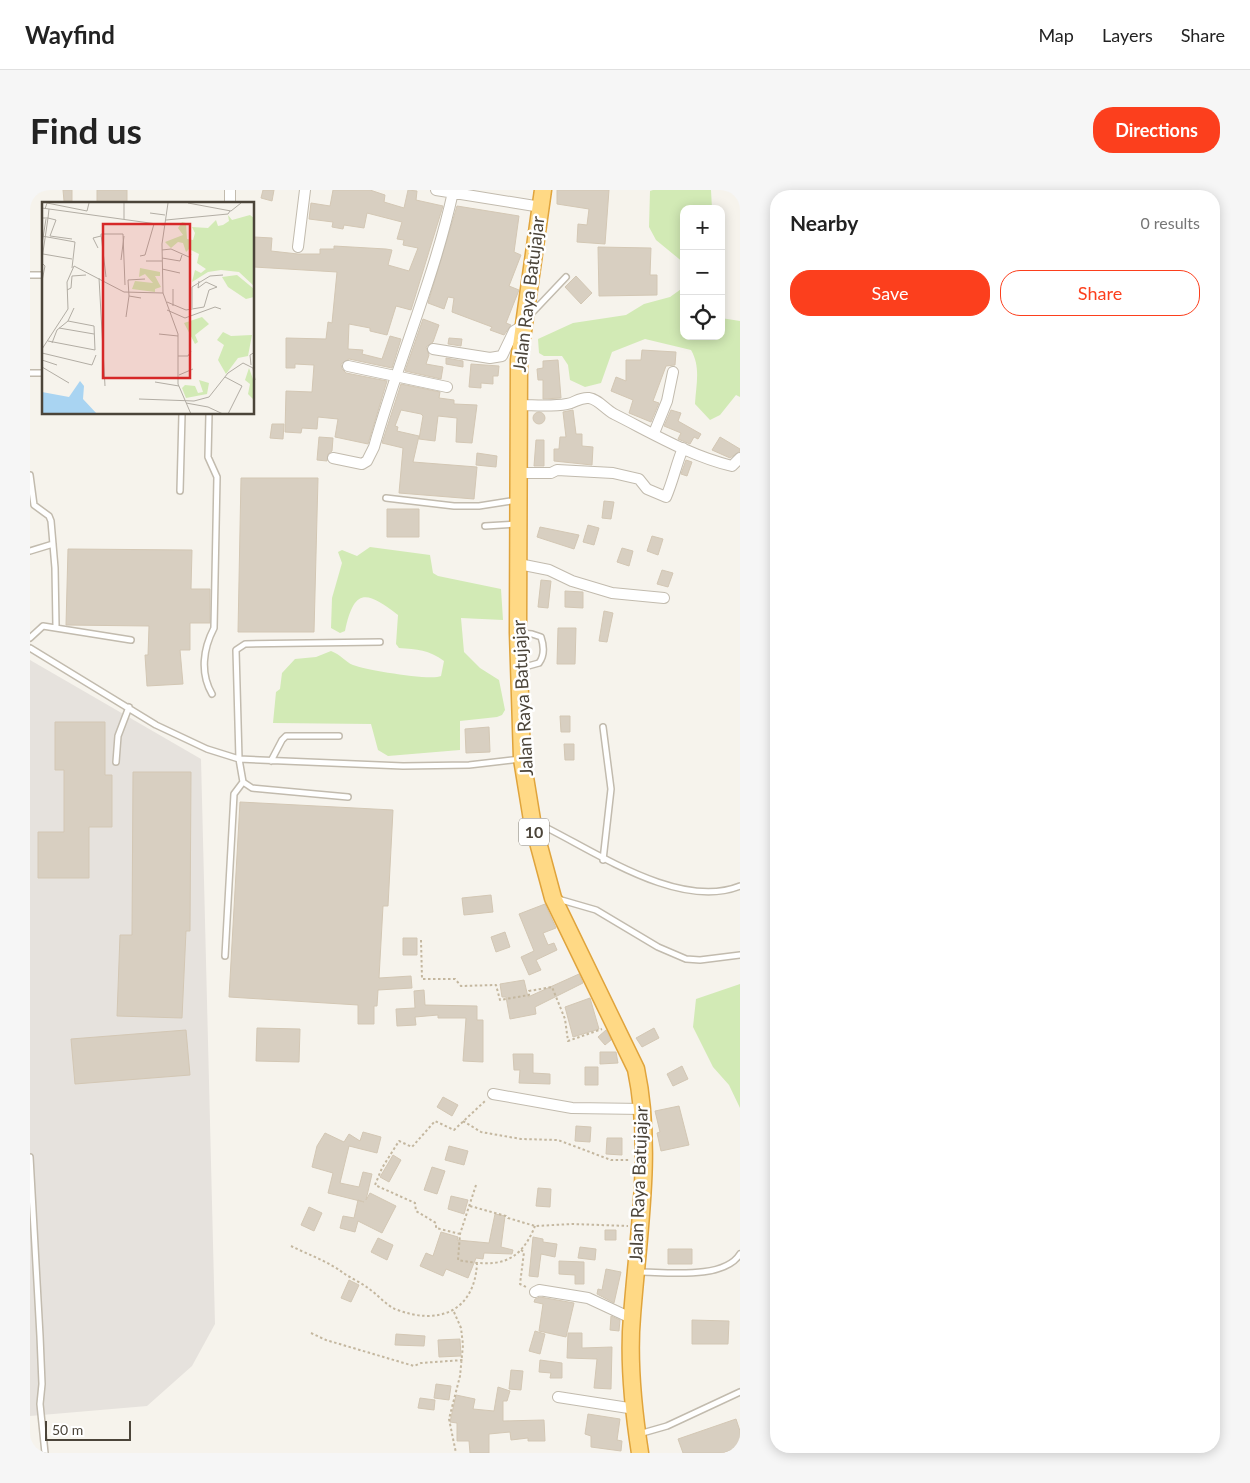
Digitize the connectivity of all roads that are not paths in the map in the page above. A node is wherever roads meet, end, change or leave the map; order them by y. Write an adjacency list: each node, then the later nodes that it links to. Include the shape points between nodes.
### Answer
1 (304, 190): 6 (street)
2 (436, 190): 4 (street)
3 (543, 190): 5 (highway, Jalan Raya Batujajar / 10)
4 (452, 192): 5 (street); 12 (street, via 430,277)
5 (541, 207): 8 (highway, Jalan Raya Batujajar / 10)
6 (298, 247)
7 (566, 277): 8 (lane)
8 (522, 325): 9 (street, via 514,331 502,356 490,358); 14 (highway, Jalan Raya Batujajar / 10)
9 (433, 349)
10 (348, 366): 12 (street)
11 (673, 372): 17 (street)
12 (395, 377): 13 (street); 19 (street, via 367,461 362,464)
13 (447, 387)
14 (518, 404): 17 (street, via 562,405 578,398 590,398); 21 (highway, Jalan Raya Batujajar / 10)
15 (182, 415): 23 (lane)
16 (209, 415): 39 (lane, via 208,456 218,477 218,512 214,628 206,643 203,662)
17 (654, 434): 18 (street)
18 (683, 448): 20 (street, via 732,466); 21 (street, via 666,497 647,489 639,479 613,473 557,470 551,473)
19 (332, 458)
20 (740, 458)
21 (518, 473): 25 (highway, Jalan Raya Batujajar / 10)
22 (30, 474): 28 (lane, via 34,505 49,516)
23 (180, 491)
24 (386, 498): 25 (lane, via 454,506)
25 (518, 500): 26 (highway, Jalan Raya Batujajar / 10)
26 (519, 524): 27 (lane); 30 (highway, Jalan Raya Batujajar / 10)
27 (485, 526)
28 (53, 544): 29 (lane); 32 (lane)
29 (30, 551)
30 (519, 564): 31 (street, via 549,570 612,593); 33 (highway, Jalan Raya Batujajar / 10)
31 (664, 598)
32 (56, 626): 34 (lane, via 43,626); 35 (lane)
33 (518, 633): 38 (highway, Jalan Raya Batujajar / 10); 38 (lane, via 541,637 544,645 543,658 539,663)
34 (30, 638)
35 (131, 640)
36 (380, 642): 43 (lane, via 240,646 236,650)
37 (30, 648): 40 (lane)
38 (520, 668): 44 (highway, Jalan Raya Batujajar / 10)
39 (212, 694)
40 (129, 708): 43 (lane, via 207,749); 46 (lane, via 118,736)
41 (604, 727): 50 (lane, via 611,789)
42 (339, 736): 45 (lane, via 286,736)
43 (239, 758): 45 (lane); 47 (lane)
44 (522, 759): 45 (lane, via 469,765 404,766); 49 (highway, Jalan Raya Batujajar / 10)
45 (271, 761)
46 (116, 762)
47 (243, 782): 48 (lane, via 252,788); 53 (lane, via 234,794)
48 (348, 797)
49 (532, 820): 50 (lane); 52 (highway, Jalan Raya Batujajar / 10)
50 (603, 860): 51 (lane, via 664,886 707,893)
51 (740, 886)
52 (553, 898): 54 (lane, via 596,910 686,959); 56 (highway, Jalan Raya Batujajar / 10, via 636,1069)
53 (225, 956)
54 (740, 956)
55 (493, 1094): 56 (street, via 572,1108)
56 (643, 1110): 59 (highway, Jalan Raya Batujajar / 10)
57 (30, 1157): 66 (lane, via 42,1384 40,1404)
58 (740, 1254): 59 (lane, via 730,1264 713,1272)
59 (636, 1272): 61 (highway, Jalan Raya Batujajar / 10)
60 (535, 1292): 61 (street, via 588,1298)
61 (632, 1318): 64 (highway, Jalan Raya Batujajar / 10)
62 (740, 1392): 65 (lane, via 666,1426)
63 (558, 1397): 64 (street)
64 (634, 1409): 65 (highway, Jalan Raya Batujajar / 10)
65 (637, 1434): 67 (highway, Jalan Raya Batujajar / 10)
66 (45, 1453)
67 (640, 1453)

